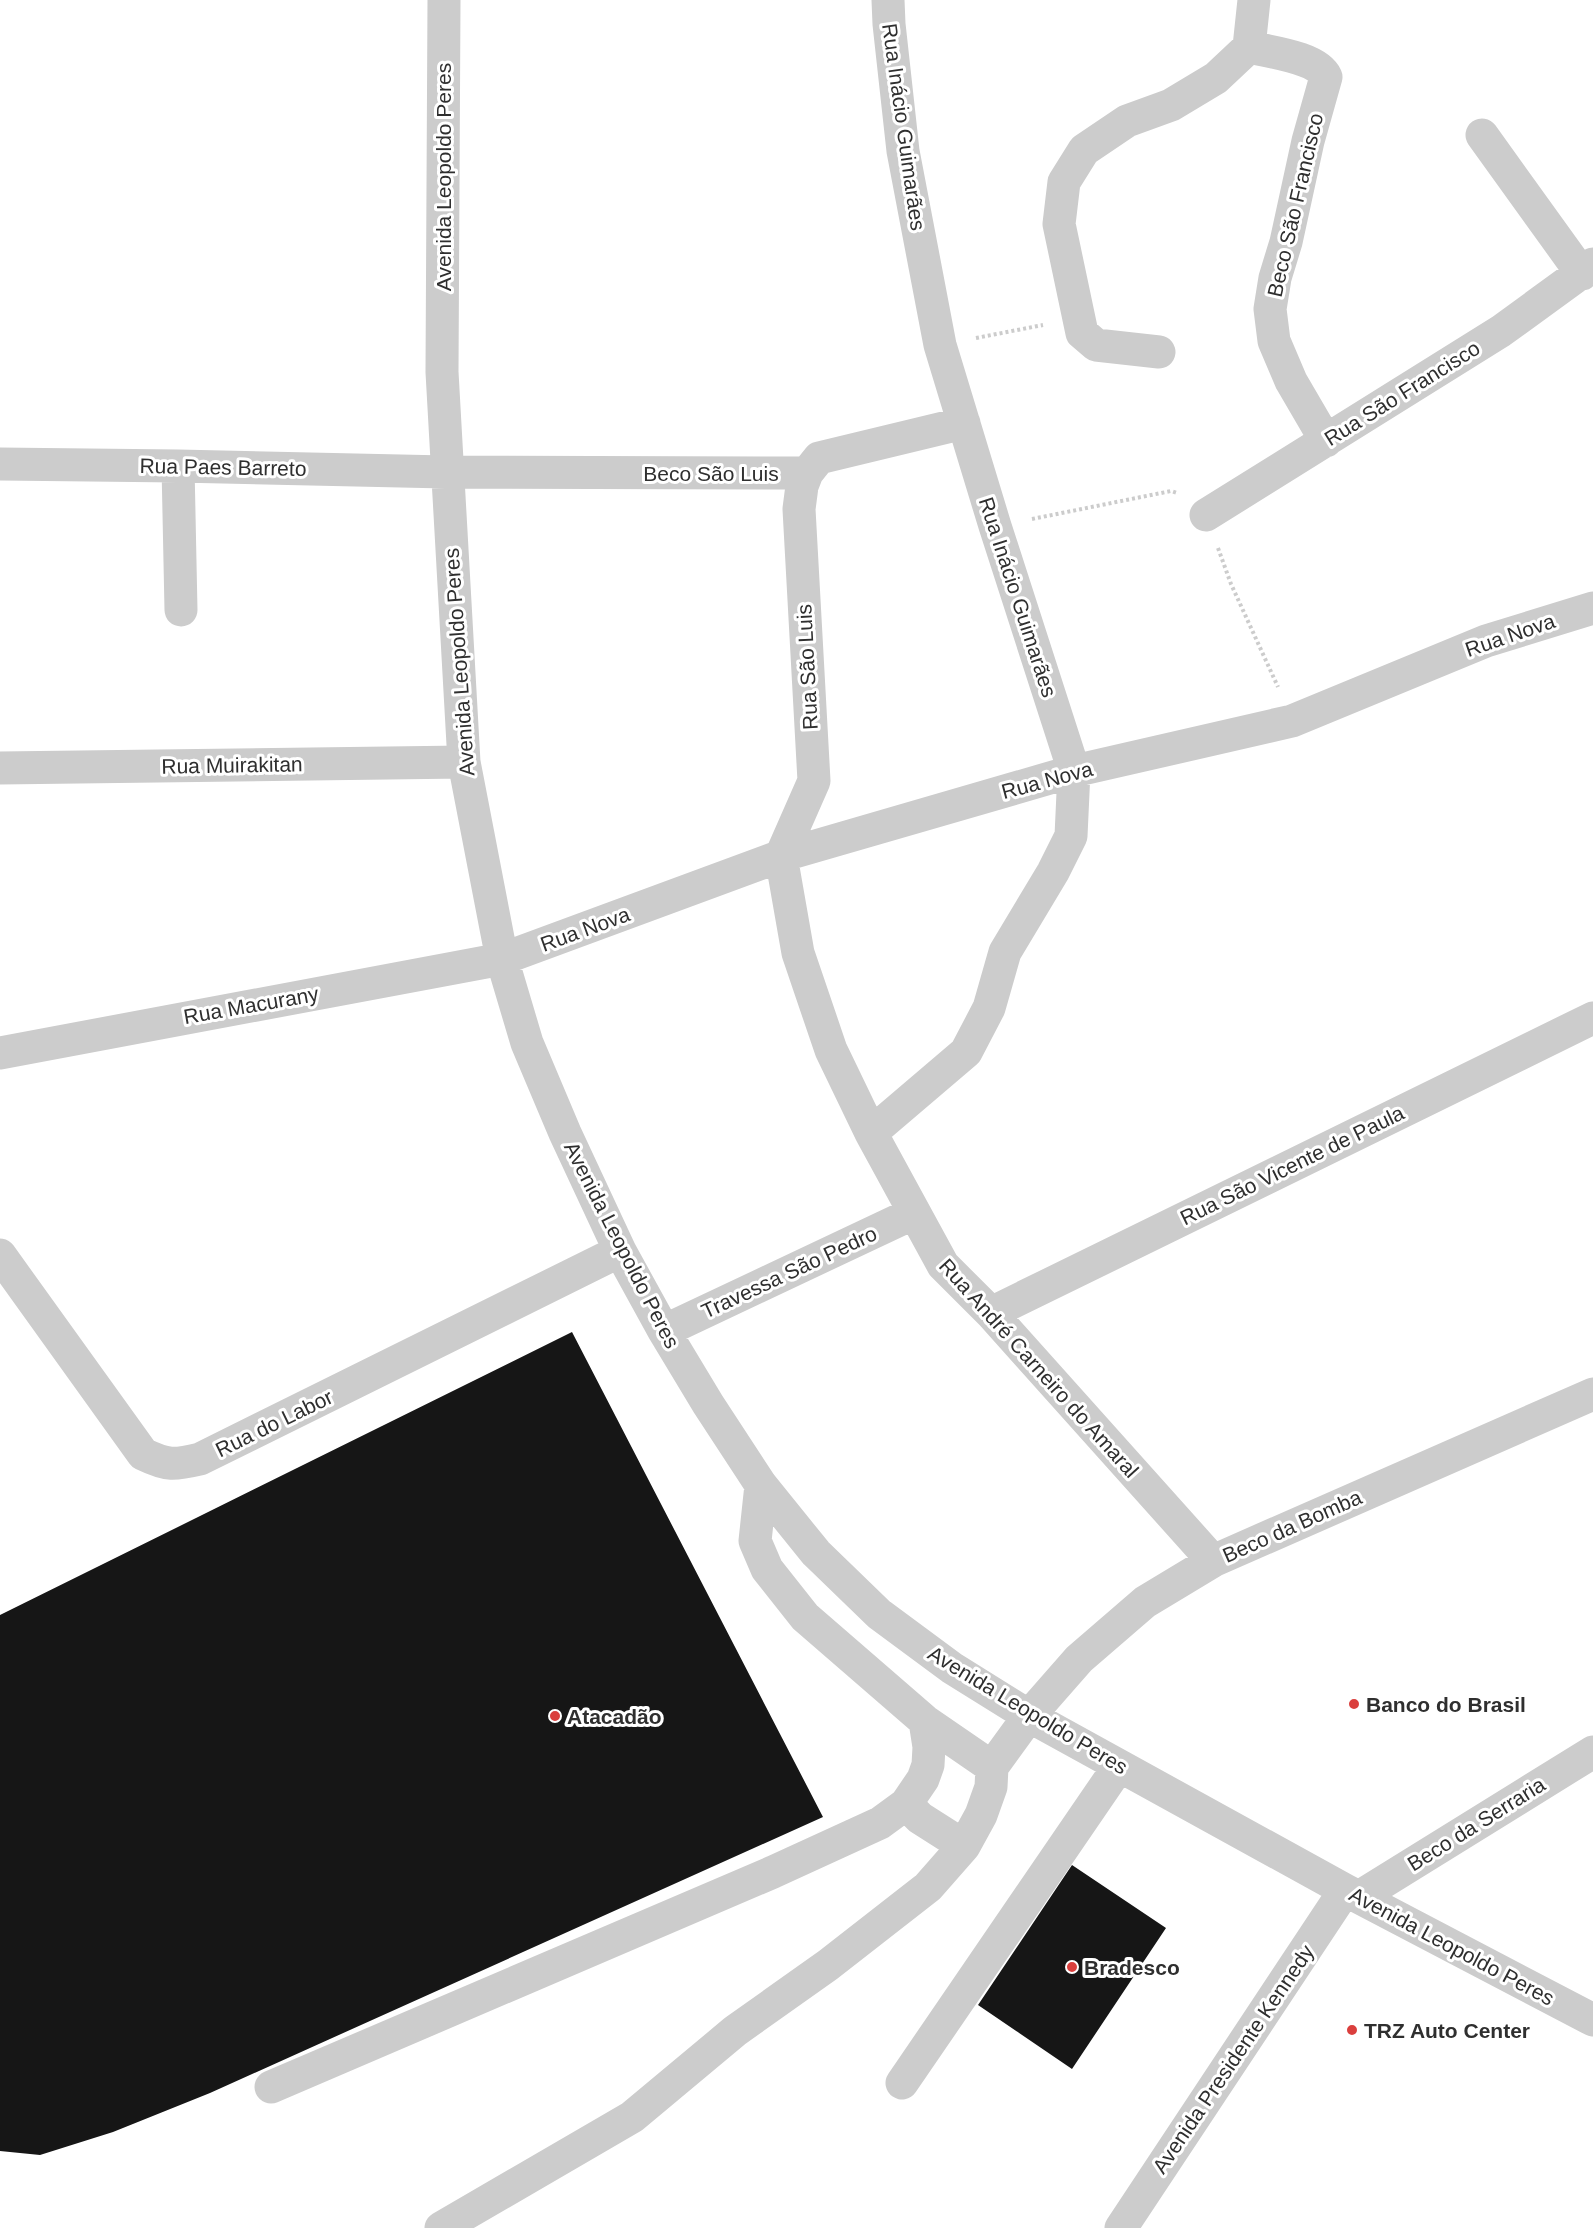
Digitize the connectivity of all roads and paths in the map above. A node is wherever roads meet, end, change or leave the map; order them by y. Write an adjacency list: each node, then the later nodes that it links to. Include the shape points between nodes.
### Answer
1 (444, 0): 14 (street, Avenida Leopoldo Peres, via 442,372)
2 (888, 0): 10 (street, Rua Inácio Guimarães, via 903,151 933,316)
3 (1254, 0): 4 (street)
4 (1249, 48): 7 (street, via 1216,78 1171,105 1127,120 1084,150 1064,182 1059,224); 11 (street, Beco São Francisco, via 1315,65 1326,77 1270,309 1274,341 1291,381)
5 (1482, 135): 6 (street)
6 (1587, 269): 11 (street, Rua São Francisco, via 1501,331)
7 (1079, 318): 8 (path); 9 (street, via 1082,333 1096,345)
8 (994, 334)
9 (1159, 352)
10 (964, 423): 15 (street, Beco São Luis, via 819,458); 17 (street, Rua Inácio Guimarães)
11 (1326, 441): 16 (street, Rua São Francisco)
12 (0, 464): 13 (street, Rua Paes Barreto)
13 (178, 466): 14 (street, Rua Paes Barreto); 19 (street)
14 (446, 472): 15 (street, Beco São Luis); 21 (street, Avenida Leopoldo Peres)
15 (807, 473): 24 (street, Rua São Luis, via 799,509 814,781)
16 (1206, 515): 17 (path, via 1193,497 1171,491); 20 (path, via 1231,584)
17 (995, 526): 23 (street, Rua Inácio Guimarães)
18 (1593, 608): 20 (street, Rua Nova, via 1486,641)
19 (181, 610)
20 (1292, 721): 23 (street, Rua Nova)
21 (464, 762): 22 (street, Rua Muirakitan); 25 (street, Avenida Leopoldo Peres)
22 (0, 768)
23 (1074, 771): 24 (street, Rua Nova); 28 (street, Rua Inácio Guimarães, via 1071,836 1005,952 989,1008 966,1052)
24 (781, 856): 25 (street, Rua Nova); 28 (street, Rua André Carneiro do Amaral, via 798,952 831,1050)
25 (502, 959): 27 (street, Rua Macurany); 30 (street, Avenida Leopoldo Peres, via 527,1043)
26 (1593, 1018): 32 (street, Rua São Vicente de Paula)
27 (0, 1053)
28 (871, 1133): 29 (street, Rua André Carneiro do Amaral)
29 (914, 1214): 32 (street, Rua André Carneiro do Amaral, via 943,1265); 33 (street, Travessa São Pedro)
30 (620, 1251): 31 (street, Rua do Labor, via 200,1459 175,1465 143,1454); 33 (street, Avenida Leopoldo Peres)
31 (0, 1256)
32 (991, 1313): 36 (street, Rua André Carneiro do Amaral)
33 (664, 1331): 35 (street, Avenida Leopoldo Peres)
34 (1593, 1394): 36 (street, Beco da Bomba)
35 (760, 1485): 37 (street, Avenida Leopoldo Peres, via 816,1553 879,1614 952,1668); 38 (street, via 755,1541 767,1569 805,1617)
36 (1213, 1561): 37 (street, Beco da Bomba, via 1145,1602 1079,1659)
37 (1029, 1716): 40 (street, Avenida Leopoldo Peres); 41 (street, Beco da Bomba)
38 (925, 1720): 41 (street); 42 (street, via 928,1765)
39 (1593, 1752): 44 (street, Beco da Serraria)
40 (1119, 1766): 44 (street, Avenida Leopoldo Peres); 46 (street)
41 (992, 1767): 43 (street, via 991,1786 981,1815)
42 (906, 1804): 43 (street, via 920,1818); 47 (street, via 865,1831)
43 (964, 1846): 48 (street, via 928,1887 903,1908 735,2031 632,2117)
44 (1352, 1893): 45 (street, Avenida Leopoldo Peres); 49 (street, Avenida Presidente Kennedy)
45 (1593, 2020)
46 (902, 2083)
47 (271, 2087)
48 (441, 2228)
49 (1121, 2228)

